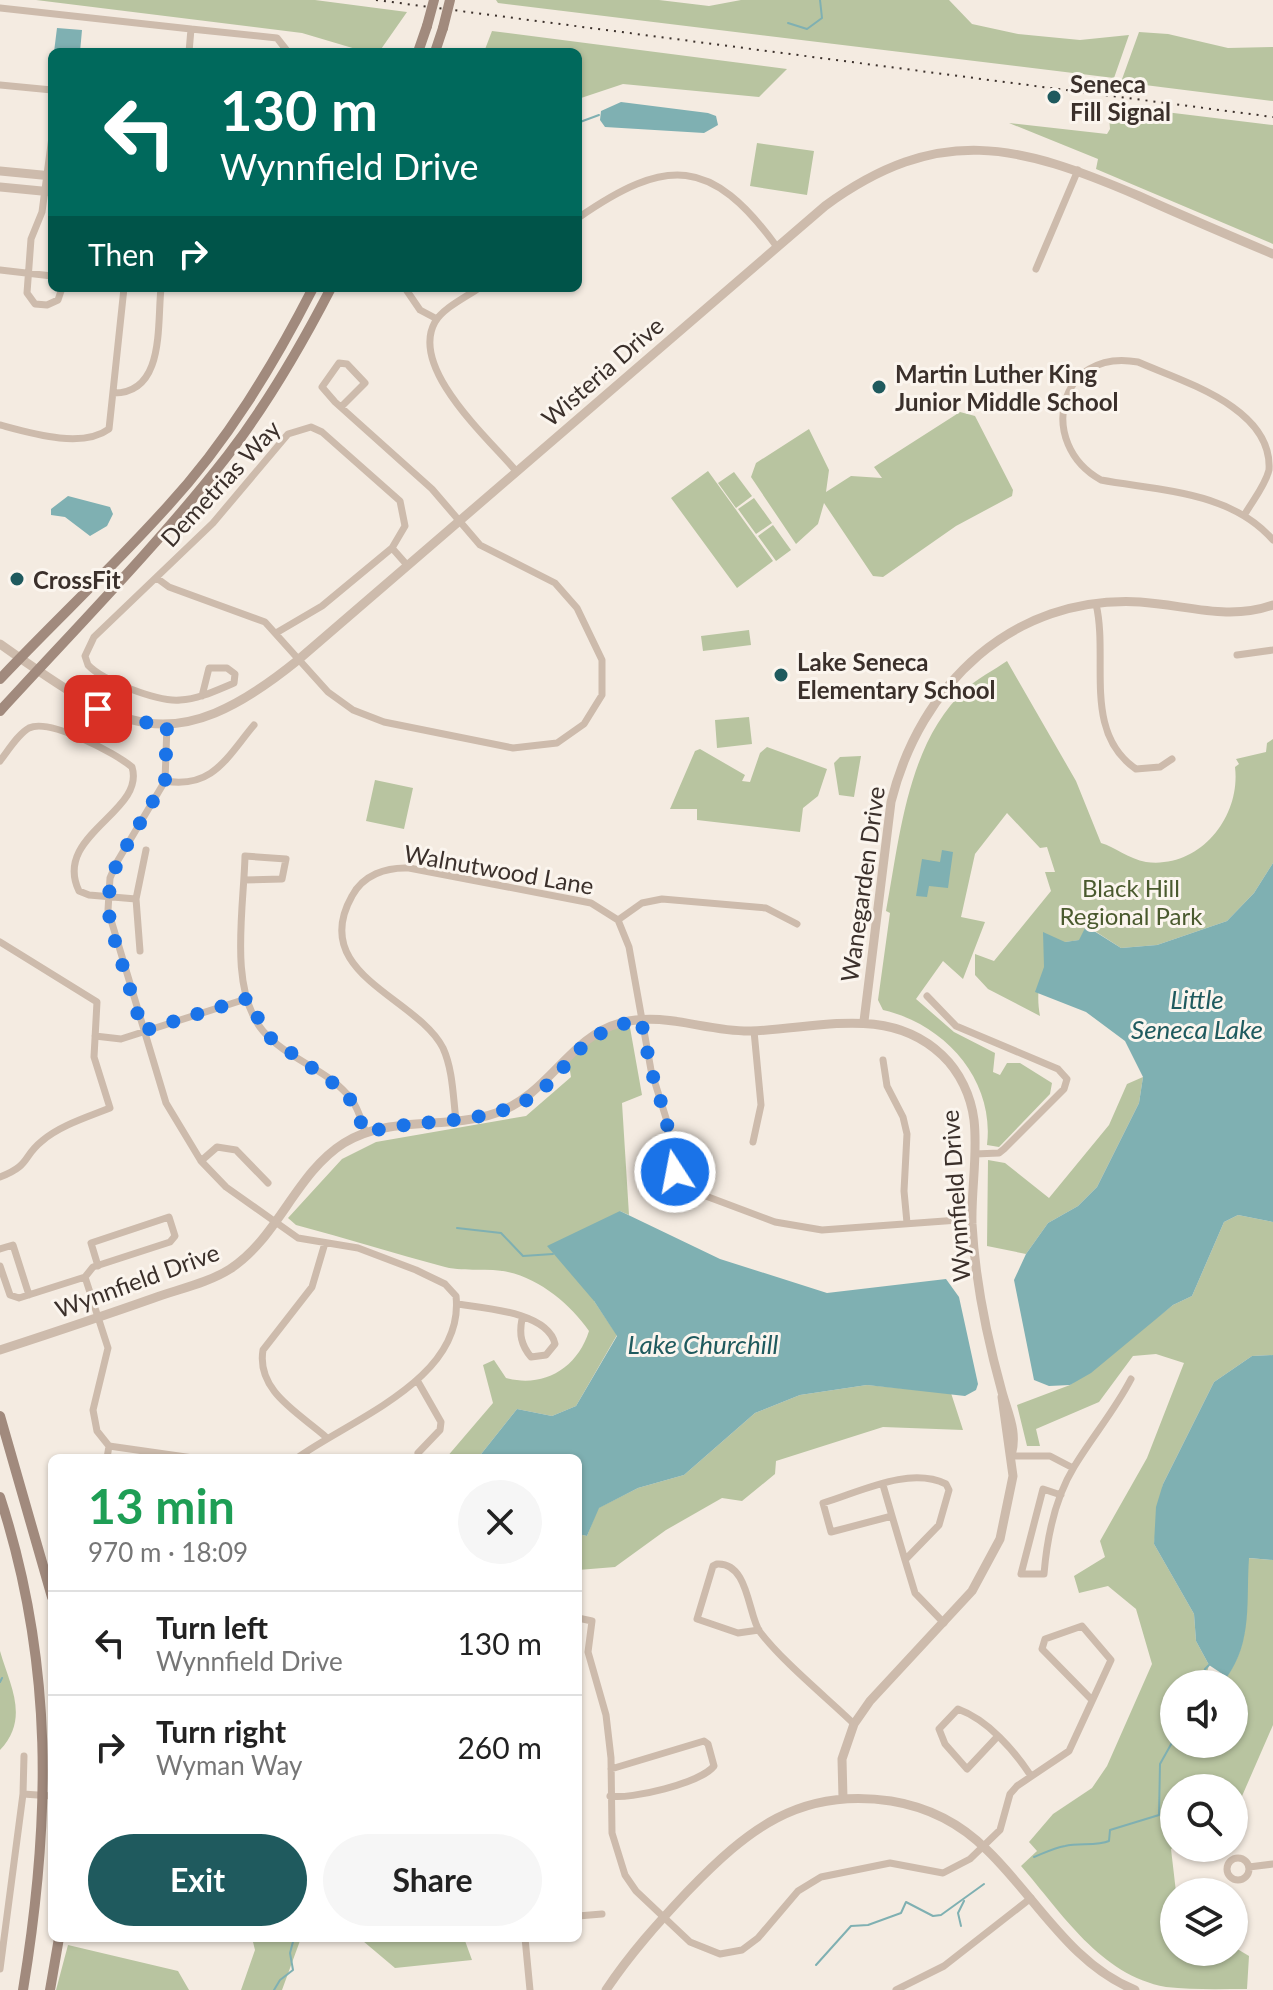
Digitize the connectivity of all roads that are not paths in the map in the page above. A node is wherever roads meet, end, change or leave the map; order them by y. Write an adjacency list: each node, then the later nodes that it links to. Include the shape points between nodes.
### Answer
1 (434, 0): 7 (main road, bridge)
2 (450, 0): 8 (main road, bridge)
3 (0, 8): 4 (street)
4 (191, 29): 5 (street); 6 (street, via 277,38)
5 (189, 48)
6 (285, 48)
7 (419, 48)
8 (436, 48)
9 (0, 85): 10 (street)
10 (48, 90)
11 (1078, 170): 18 (street, Wisteria Drive, via 1032,156 983,150 909,161 853,186); 19 (street, Wisteria Drive); 20 (street)
12 (0, 171): 13 (street)
13 (48, 176)
14 (0, 187): 15 (street)
15 (48, 192)
16 (48, 195): 22 (street, via 31,239)
17 (582, 215): 18 (street, via 643,179 699,179 737,199)
18 (777, 247): 35 (street, Wisteria Drive)
19 (1273, 254)
20 (1036, 269)
21 (0, 270): 22 (street)
22 (28, 273): 23 (street); 24 (street, via 27,293 35,304 52,305)
23 (48, 276)
24 (61, 292)
25 (124, 292): 32 (street)
26 (160, 292): 32 (street, via 150,374 134,390)
27 (311, 292): 48 (main road, via 236,420 179,493)
28 (329, 292): 50 (main road, via 277,384 229,454)
29 (408, 292): 31 (street, via 420,310)
30 (474, 292): 31 (street)
31 (437, 319): 35 (street, via 430,351 434,370)
32 (114, 393): 34 (street, via 109,429 100,436 53,436)
33 (341, 407): 33 (street, via 322,387 339,363 347,364 365,383); 37 (street)
34 (0, 425)
35 (516, 471): 37 (street, Wisteria Drive)
36 (1245, 514): 36 (street, via 1219,502 1101,480 1085,471 1071,454 1064,423 1075,380 1102,361 1120,358 1247,409 1263,426 1272,459); 38 (street)
37 (459, 520): 40 (street, Wisteria Drive); 49 (street, via 489,552 555,583 589,626 600,650 603,682 597,707 581,727 557,743 513,748 384,722 353,710 328,692)
38 (1273, 540)
39 (392, 548): 40 (street); 41 (street, Demetrias Way, via 405,526 400,501 322,432 298,428); 44 (street, via 322,606)
40 (407, 565): 49 (street, Wisteria Drive)
41 (158, 579): 44 (street, via 249,615); 52 (street, Demetrias Way, via 87,648 88,665 95,672)
42 (1096, 604): 43 (street, Wanegarden Drive, via 1142,602 1228,613); 58 (street, via 1102,712 1113,747 1136,769 1160,767); 72 (street, Wanegarden Drive, via 1040,619 999,640 953,677 926,714 899,769 891,802)
43 (1273, 605)
44 (276, 633): 49 (street)
45 (0, 644): 48 (street, Wisteria Drive)
46 (1273, 650): 47 (street)
47 (1237, 655)
48 (20, 658): 50 (street, Wisteria Drive); 51 (main road)
49 (298, 660): 56 (street, Wisteria Drive, via 239,704)
50 (36, 670): 54 (main road); 55 (street, Wisteria Drive, via 82,702)
51 (0, 679)
52 (126, 686): 53 (street, Demetrias Way, via 177,701); 55 (street)
53 (202, 696): 53 (street, Demetrias Way, via 209,668 227,668 235,674 234,683)
54 (0, 711)
55 (116, 716): 56 (street, Wisteria Drive)
56 (167, 725): 60 (street)
57 (254, 725): 60 (street, via 205,779)
58 (1172, 759)
59 (0, 761): 63 (street, via 25,730 39,725 78,737 132,767 130,790 87,839 76,864 79,891)
60 (165, 781): 63 (street, via 117,862)
61 (146, 850): 64 (street)
62 (244, 880): 62 (street, via 245,856 286,859 282,879); 70 (street, via 239,952)
63 (108, 897): 64 (street); 73 (street, via 110,925)
64 (136, 899): 68 (street)
65 (618, 920): 66 (street, via 642,903 662,899 766,908); 71 (street, Walnutwood Lane, via 629,947); 77 (street, Walnutwood Lane, via 591,903 409,868 379,872 360,884 345,914 345,947 361,974 442,1047)
66 (797, 924)
67 (0, 942): 75 (street, via 97,1002)
68 (140, 951)
69 (927, 996): 80 (street, via 956,1026 1058,1069 1067,1079 1064,1089 999,1153)
70 (249, 998): 73 (street); 78 (street, via 265,1034 347,1093)
71 (641, 1020): 74 (street, Wynnfield Drive, via 665,1017); 77 (street, Wynnfield Drive, via 618,1023 593,1036 522,1103 493,1115); 85 (street, Walnutwood Lane, via 671,1160 695,1192 789,1226 839,1230)
72 (864, 1021): 74 (street, Wynnfield Drive); 80 (street, Wynnfield Drive, via 911,1032 947,1059 969,1096)
73 (143, 1031): 75 (street, via 121,1039); 81 (street, via 172,1117)
74 (754, 1031): 79 (street, via 761,1105)
75 (95, 1036): 82 (street, via 97,1067 110,1108 54,1133 39,1143 23,1166)
76 (883, 1060): 85 (street, via 887,1086 907,1134)
77 (456, 1120): 78 (street, Wynnfield Drive)
78 (366, 1133): 86 (street, Wynnfield Drive, via 326,1156)
79 (753, 1142)
80 (975, 1154): 84 (street, Wynnfield Drive)
81 (201, 1161): 83 (street, via 217,1147 236,1150); 86 (street)
82 (0, 1177)
83 (268, 1183)
84 (972, 1219): 85 (street, Walnutwood Lane); 106 (street, Wynnfield Drive, via 975,1263)
85 (907, 1223)
86 (273, 1224): 87 (street, via 298,1238); 94 (street, Wynnfield Drive, via 230,1269)
87 (325, 1243): 93 (street, via 358,1248 416,1270 452,1290); 100 (street, via 317,1276 263,1350 261,1365 268,1386)
88 (0, 1249): 92 (street, via 13,1245)
89 (0, 1266): 92 (street, via 10,1295)
90 (98, 1266): 90 (street, via 91,1243 169,1217 173,1240); 91 (street)
91 (85, 1277): 92 (street); 94 (street)
92 (29, 1295)
93 (457, 1304): 95 (street, via 512,1311); 98 (street, via 447,1340)
94 (98, 1317): 96 (street, Wynnfield Drive); 101 (street, via 108,1348 93,1420)
95 (522, 1319): 95 (street, via 547,1328 553,1336 555,1344 546,1355 531,1357 525,1350)
96 (0, 1350)
97 (1131, 1379): 107 (street)
98 (417, 1380): 100 (street, via 398,1399); 102 (street, via 441,1422)
99 (0, 1416): 113 (main road)
100 (326, 1437): 105 (street)
101 (109, 1446): 103 (street); 104 (street)
102 (418, 1453)
103 (108, 1454)
104 (165, 1454)
105 (303, 1454)
106 (1011, 1456): 107 (street, via 1050,1456); 115 (street, Wynnfield Drive, via 1011,1497 1000,1539 982,1576)
107 (1073, 1468): 109 (street)
108 (883, 1485): 111 (street); 111 (street, via 823,1503 831,1532); 112 (street, via 923,1477 946,1484 949,1490 939,1525)
109 (1061, 1495): 109 (street, via 1043,1489 1021,1574 1044,1574)
110 (0, 1497): 126 (main road, via 32,1628)
111 (892, 1516): 112 (street)
112 (905, 1560): 115 (street, via 915,1593)
113 (48, 1582)
114 (582, 1619): 117 (street, via 592,1621)
115 (944, 1623): 120 (street, Wynnfield Drive)
116 (759, 1630): 116 (street, via 749,1591 728,1566 713,1566 697,1619 738,1633); 120 (street)
117 (588, 1652): 118 (street); 123 (street, via 606,1715)
118 (582, 1654)
119 (1092, 1700): 119 (street, via 1111,1660 1082,1626 1045,1639 1042,1649); 124 (street, via 1069,1751)
120 (854, 1724): 128 (street, Wynnfield Drive, via 842,1759)
121 (998, 1736): 121 (street, via 958,1709 939,1729 967,1769); 124 (street)
122 (24, 1756): 125 (street)
123 (611, 1769): 127 (street); 127 (street, via 704,1741 714,1766 701,1776 626,1799)
124 (1031, 1776): 129 (street, via 1010,1794 1000,1830)
125 (23, 1794): 126 (street); 138 (street)
126 (48, 1796): 140 (main road)
127 (610, 1796): 135 (street, via 612,1833 625,1875)
128 (843, 1798): 129 (street, via 924,1809); 135 (street, via 798,1808 750,1832)
129 (984, 1847): 132 (street); 135 (street, via 943,1873 890,1863 821,1877 798,1891 758,1938 731,1954 705,1951)
130 (1273, 1864): 131 (street)
131 (1249, 1867)
132 (1031, 1898): 139 (street); 145 (street, via 1095,1969)
133 (602, 1914): 134 (street)
134 (582, 1916)
135 (663, 1917): 143 (street)
136 (58, 1942): 141 (main road)
137 (525, 1942): 142 (street)
138 (0, 1969)
139 (911, 1986): 144 (street)
140 (23, 1990)
141 (50, 1990)
142 (530, 1990)
143 (606, 1990)
144 (896, 1990)
145 (1135, 1990)

